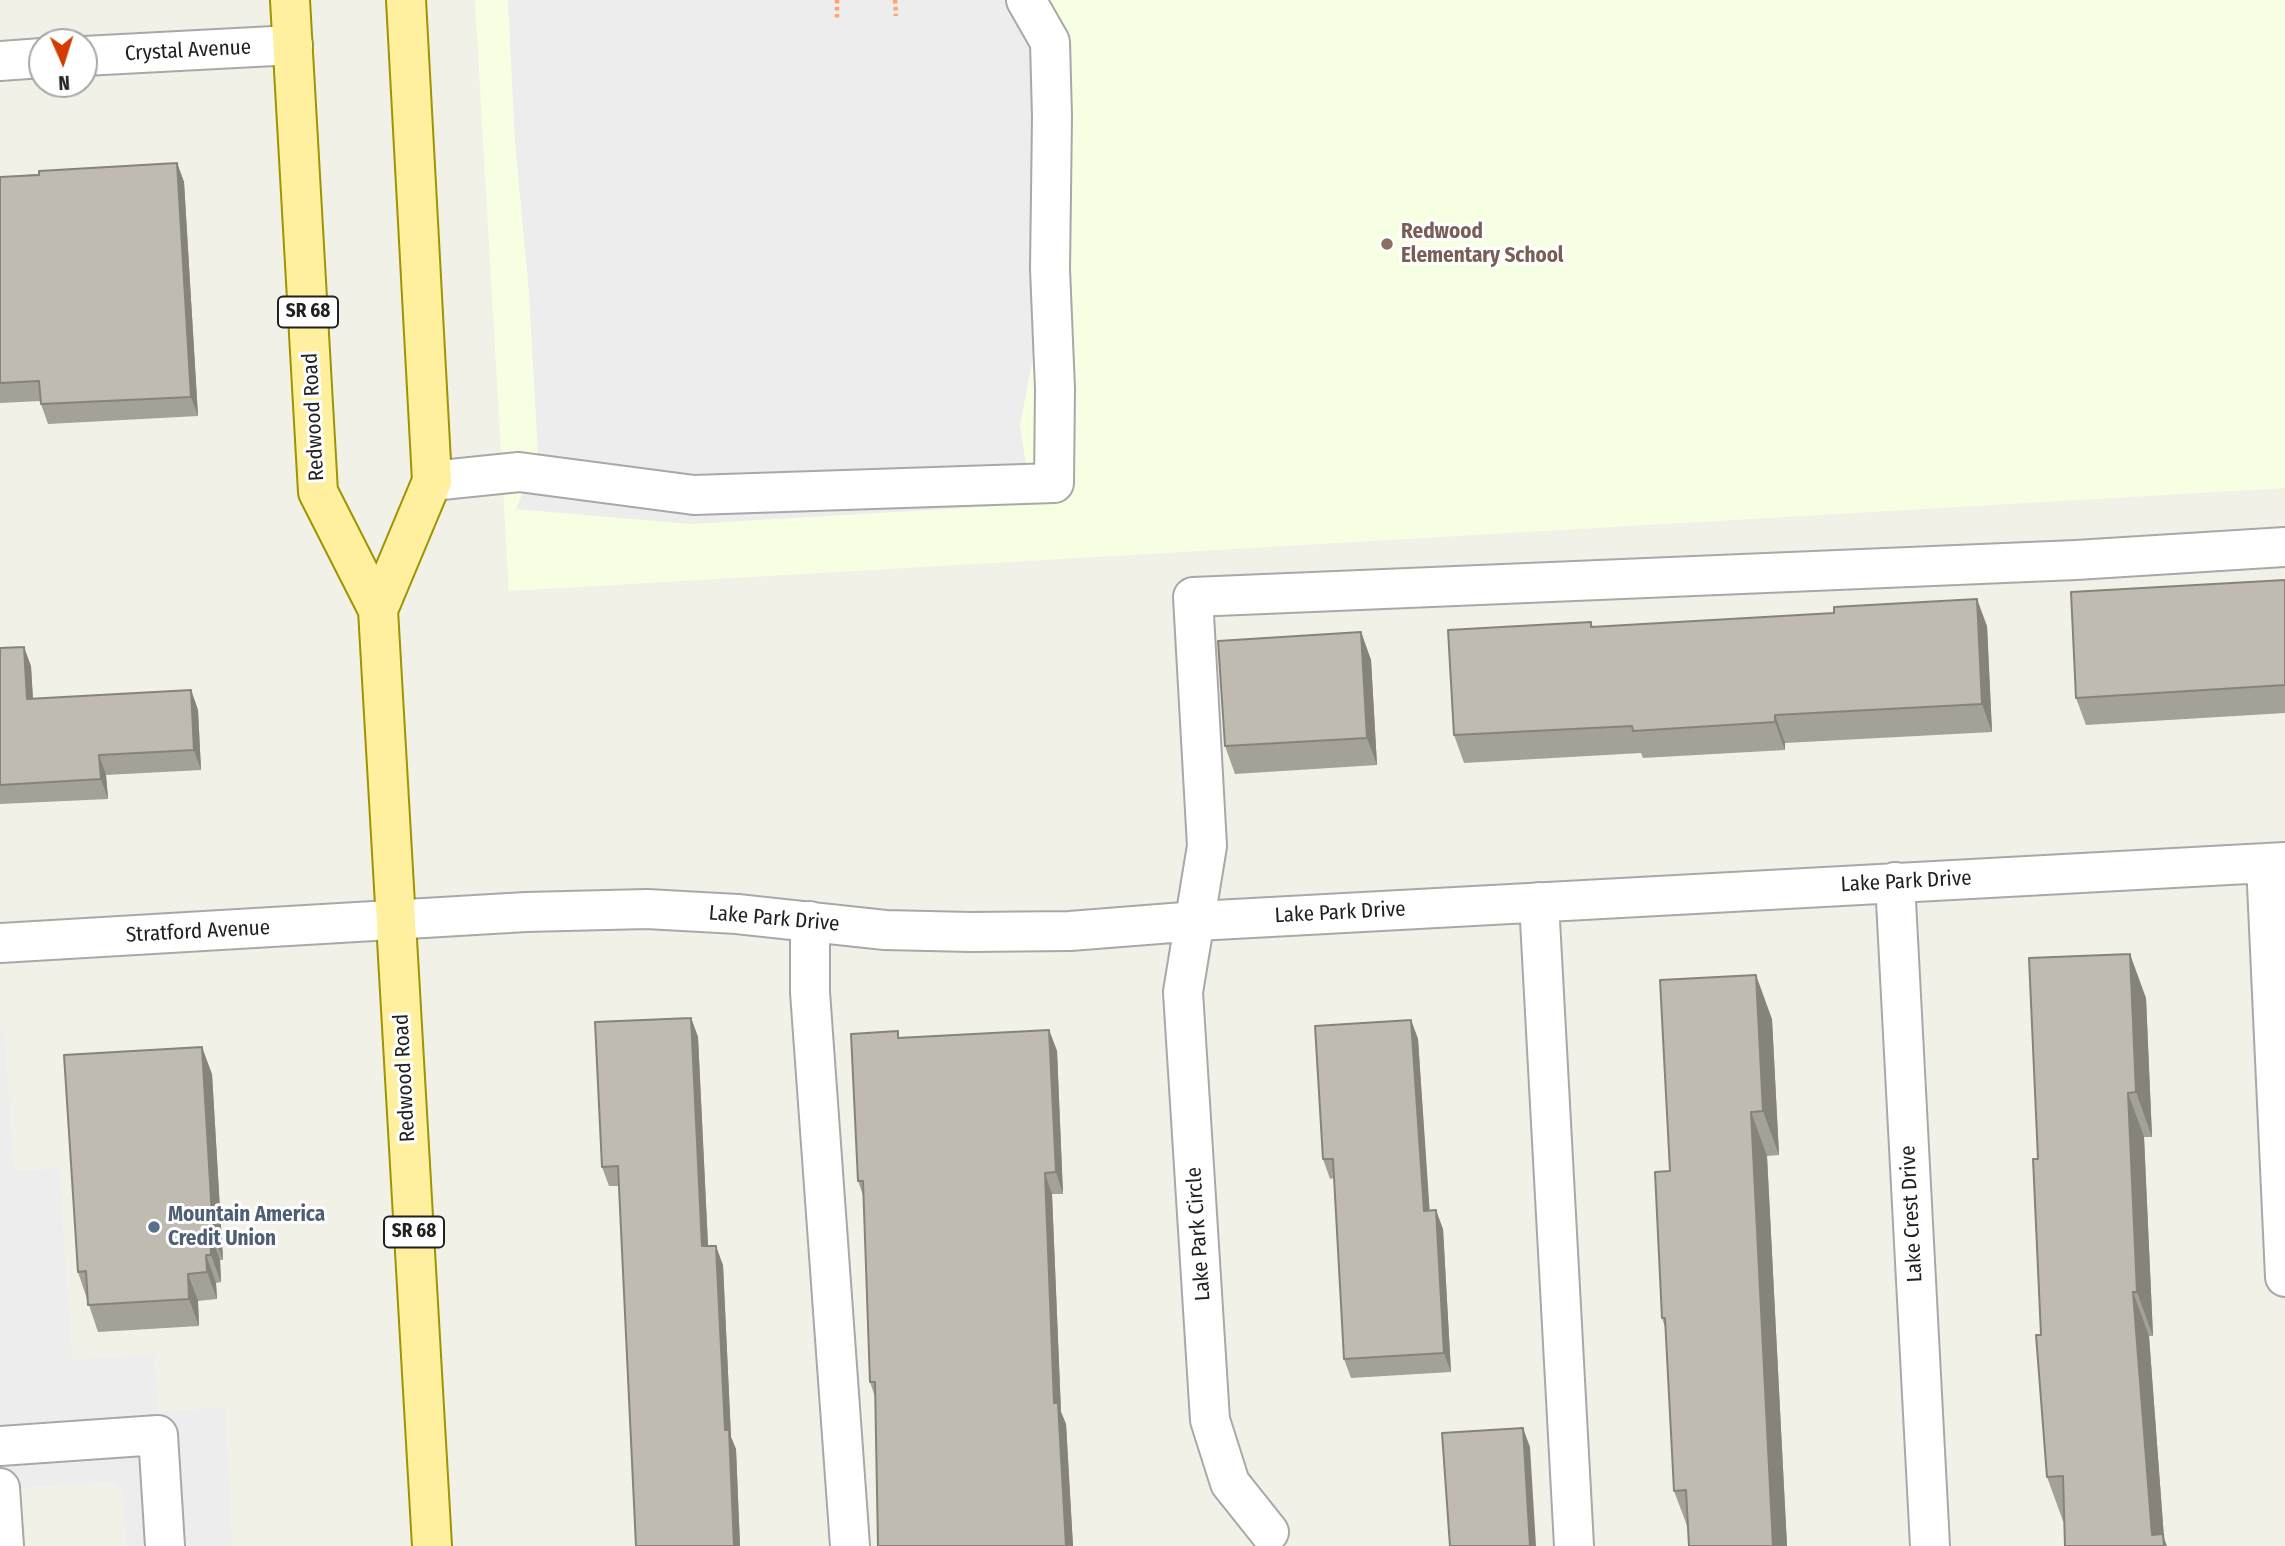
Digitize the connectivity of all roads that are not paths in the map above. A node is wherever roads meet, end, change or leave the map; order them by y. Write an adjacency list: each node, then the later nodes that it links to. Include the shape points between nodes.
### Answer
1 (290, 0): 4 (main road, Redwood Road / SR 68)
2 (406, 0): 8 (main road, Redwood Road / SR 68)
3 (1026, 0): 8 (street, via 1050,43 1054,483 694,495 519,472)
4 (293, 45): 5 (street, Crystal Avenue); 10 (main road, Redwood Road / SR 68, via 318,492)
5 (98, 55)
6 (28, 59): 7 (street)
7 (0, 61)
8 (432, 481): 10 (main road, Redwood Road / SR 68)
9 (2285, 547): 16 (street, Lake Park Circle, via 1193,597 1208,846)
10 (378, 610): 14 (main road, Redwood Road / SR 68)
11 (2276, 862): 12 (street, Lake Park Drive); 18 (street)
12 (1895, 883): 13 (street, Lake Park Drive); 27 (street, Lake Crest Drive)
13 (1539, 902): 16 (street, Lake Park Drive); 26 (street)
14 (396, 920): 15 (street, Lake Park Drive, via 647,909); 17 (street, Stratford Avenue); 24 (main road, Redwood Road / SR 68)
15 (810, 921): 16 (street, Lake Park Drive, via 885,930 971,932); 25 (street, via 810,992)
16 (1197, 921): 21 (street, Lake Park Circle, via 1183,992 1210,1420 1230,1483)
17 (0, 943)
18 (2285, 1277)
19 (0, 1446): 23 (street, via 158,1435)
20 (0, 1488): 22 (street)
21 (1269, 1532)
22 (4, 1546)
23 (165, 1546)
24 (432, 1546)
25 (850, 1546)
26 (1574, 1546)
27 (1930, 1546)

